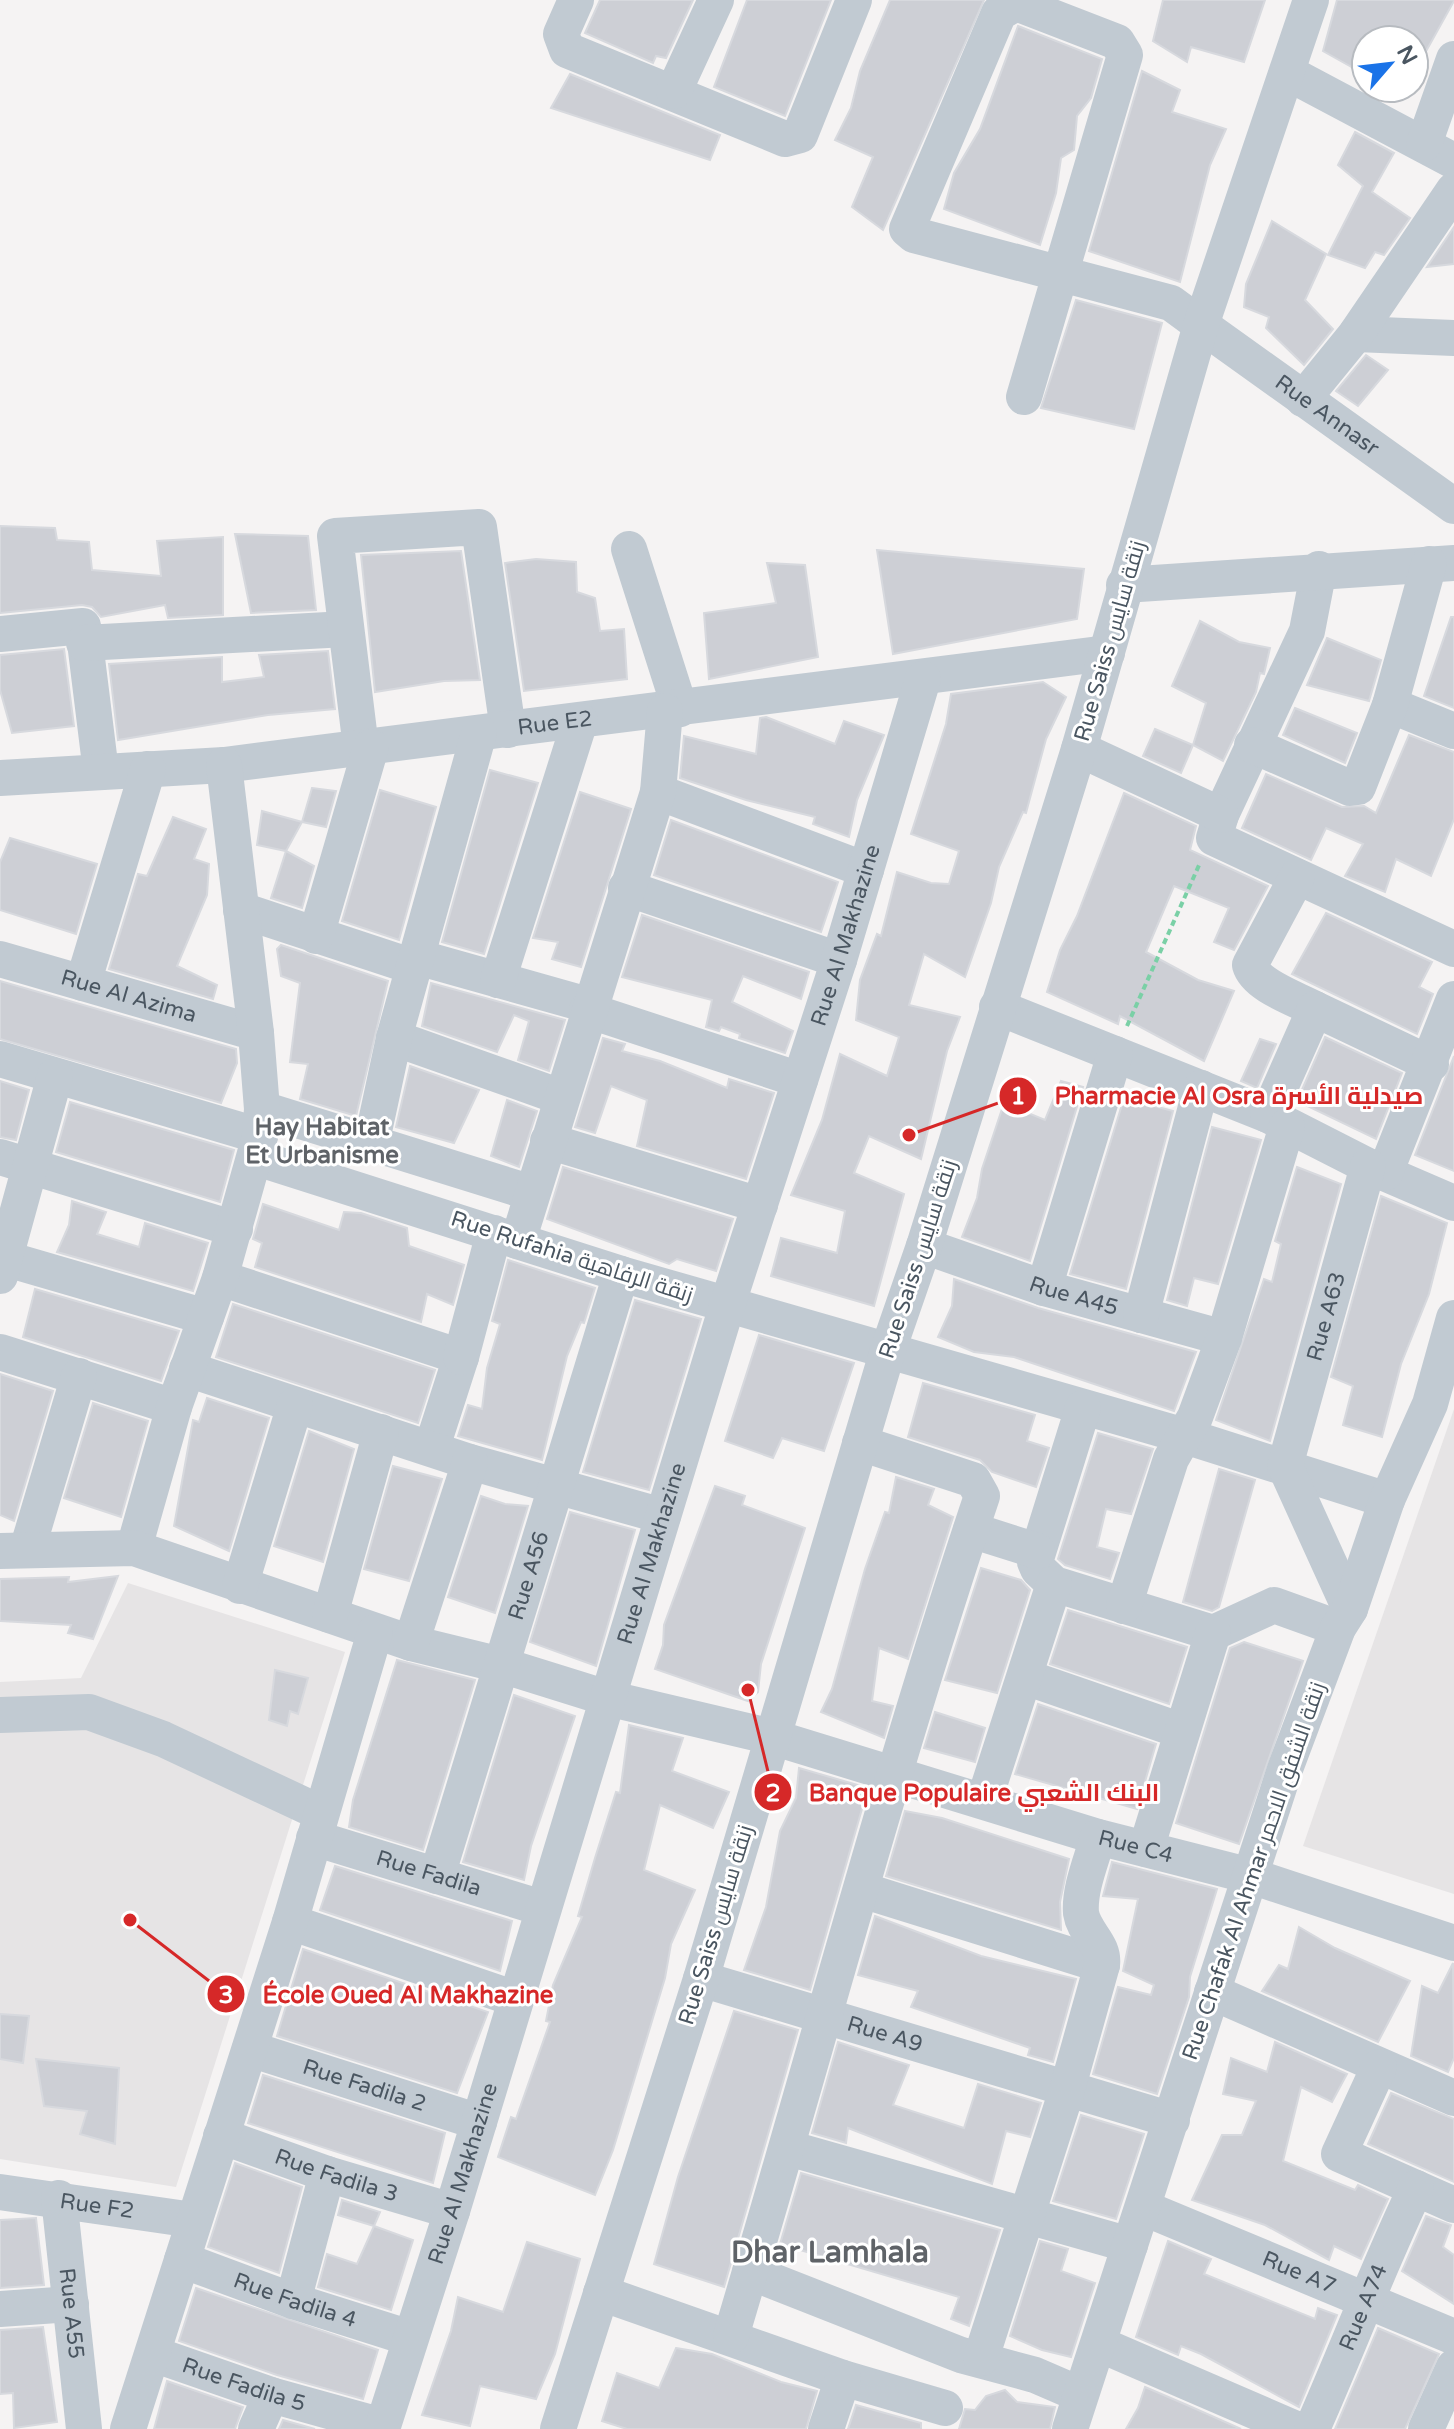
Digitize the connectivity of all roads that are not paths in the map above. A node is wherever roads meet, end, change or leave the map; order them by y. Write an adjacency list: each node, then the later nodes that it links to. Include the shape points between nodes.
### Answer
1 (576, 0): 7 (street, via 561,34 567,50)
2 (716, 0): 7 (street)
3 (854, 0): 7 (street, via 800,135 785,139)
4 (1311, 0): 6 (street, Rue Saiss زنقة سايس)
5 (1454, 59): 8 (street)
6 (1288, 73): 8 (street); 11 (street, Rue Saiss زنقة سايس)
7 (674, 91)
8 (1439, 153)
9 (1454, 190): 12 (street)
10 (1061, 274): 10 (street, Rue Annasr, via 1125,55 1117,42 1016,3 999,13 907,229); 11 (street, Rue Annasr, via 1171,303); 14 (street)
11 (1201, 325): 15 (street, Rue Annasr); 20 (street, Rue Saiss زنقة سايس)
12 (1356, 334): 13 (street); 15 (street)
13 (1454, 338)
14 (1024, 397)
15 (1303, 399): 16 (street, Rue Annasr)
16 (1454, 506)
17 (629, 549): 27 (street)
18 (1441, 563): 19 (street); 26 (street)
19 (1319, 569): 20 (street); 31 (street, via 1307,631)
20 (1124, 585): 24 (street, Rue Saiss زنقة سايس)
21 (346, 629): 23 (street); 30 (street, via 333,537 479,527); 32 (street)
22 (0, 634): 23 (street, via 81,625)
23 (84, 643): 36 (street)
24 (1107, 653): 25 (street, Rue E2); 33 (street, Rue Saiss زنقة سايس)
25 (923, 679): 27 (street, Rue E2); 40 (street, Rue Al Makhazine)
26 (1390, 705): 29 (street); 31 (street, via 1358,787)
27 (673, 710): 28 (street, Rue E2); 38 (street)
28 (580, 721): 30 (street, Rue E2); 49 (street)
29 (1454, 731)
30 (494, 732): 32 (street, Rue E2); 48 (street)
31 (1252, 745): 39 (street)
32 (366, 747): 34 (street, Rue E2); 44 (street)
33 (1079, 749): 39 (street); 53 (street, Rue Saiss زنقة سايس)
34 (224, 765): 35 (street, Rue E2); 43 (street)
35 (148, 769): 36 (street, Rue E2); 50 (street)
36 (101, 772): 37 (street, Rue E2)
37 (0, 778)
38 (658, 792): 40 (street); 42 (street)
39 (1217, 826): 41 (street)
40 (866, 870): 47 (street, Rue Al Makhazine)
41 (1297, 877): 45 (street); 54 (street, via 1250,965 1261,980)
42 (626, 888): 47 (street); 52 (street)
43 (241, 910): 44 (street); 55 (street)
44 (316, 936): 48 (street)
45 (1454, 949)
46 (0, 959): 50 (street, Rue Al Azima)
47 (839, 960): 61 (street, Rue Al Makhazine)
48 (416, 962): 49 (street); 56 (street)
49 (498, 980): 52 (street)
50 (83, 983): 55 (street, Rue Al Azima)
51 (1454, 999): 59 (street, Rue A63)
52 (588, 1007): 61 (street); 63 (street)
53 (997, 1007): 57 (street); 75 (street, Rue Saiss زنقة سايس)
54 (1315, 1009): 59 (street); 64 (street)
55 (256, 1033): 65 (street)
56 (394, 1038): 63 (street); 67 (street)
57 (1115, 1054): 62 (street); 79 (street)
58 (0, 1059): 60 (street)
59 (1431, 1064): 69 (street, Rue A63)
60 (55, 1076): 65 (street); 68 (street)
61 (800, 1080): 72 (street, Rue Al Makhazine)
62 (1201, 1088): 64 (street); 81 (street)
63 (561, 1097): 66 (street)
64 (1278, 1120): 69 (street); 84 (street)
65 (260, 1134): 67 (street); 73 (street); 74 (street, Rue Rufahia زنقة الرفاهية)
66 (548, 1141): 70 (street); 72 (street)
67 (371, 1145): 70 (street)
68 (14, 1161): 73 (street); 76 (street)
69 (1377, 1170): 71 (street); 98 (street, Rue A63)
70 (532, 1193): 74 (street)
71 (1454, 1203)
72 (760, 1205): 80 (street, Rue Al Makhazine)
73 (235, 1229): 78 (street)
74 (506, 1237): 77 (street, Rue Rufahia زنقة الرفاهية); 87 (street)
75 (924, 1246): 79 (street, Rue A45); 85 (street, Rue Saiss زنقة سايس)
76 (1, 1264): 82 (street)
77 (621, 1274): 80 (street, Rue Rufahia زنقة الرفاهية); 99 (street, Rue A56)
78 (220, 1278): 82 (street); 87 (street)
79 (1044, 1288): 81 (street, Rue A45)
80 (727, 1306): 85 (street, Rue Rufahia زنقة الرفاهية); 101 (street, Rue Al Makhazine)
81 (1141, 1315): 84 (street, Rue A45)
82 (206, 1317): 88 (street)
83 (1454, 1318): 100 (street, Rue Chafak Al Ahmar زنقة الشفق الاحمر, via 1430,1404)
84 (1224, 1338): 94 (street)
85 (888, 1350): 92 (street, Rue Rufahia زنقة الرفاهية); 95 (street, Rue Saiss زنقة سايس)
86 (0, 1352): 89 (street)
87 (461, 1357): 96 (street)
88 (187, 1369): 90 (street); 91 (street)
89 (79, 1376): 91 (street); 104 (street)
90 (295, 1405): 93 (street); 107 (street)
91 (174, 1407): 103 (street)
92 (1083, 1408): 94 (street, Rue Rufahia زنقة الرفاهية); 105 (street)
93 (381, 1432): 96 (street); 109 (street)
94 (1185, 1436): 98 (street, Rue Rufahia زنقة الرفاهية); 108 (street, via 1171,1459)
95 (860, 1443): 102 (street, via 973,1480 982,1496); 119 (street, Rue Saiss زنقة سايس)
96 (432, 1447): 97 (street)
97 (470, 1462): 99 (street); 113 (street)
98 (1285, 1466): 100 (street, Rue Rufahia زنقة الرفاهية); 110 (street)
99 (557, 1485): 101 (street); 114 (street, Rue A56)
100 (1387, 1500): 110 (street, Rue Chafak Al Ahmar زنقة الشفق الاحمر)
101 (663, 1516): 116 (street, Rue Al Makhazine)
102 (971, 1530): 105 (street); 120 (street)
103 (134, 1548): 104 (street); 107 (street, Rue C4)
104 (13, 1551)
105 (1037, 1551): 106 (street, via 1038,1569)
106 (1054, 1584): 108 (street); 115 (street)
107 (240, 1586): 109 (street, Rue C4)
108 (1124, 1606): 112 (street)
109 (330, 1615): 111 (street, Rue C4)
110 (1344, 1618): 112 (street, via 1274,1605); 126 (street, Rue Chafak Al Ahmar زنقة الشفق الاحمر, via 1285,1769)
111 (375, 1632): 113 (street, Rue C4); 122 (street)
112 (1213, 1633): 118 (street)
113 (411, 1643): 114 (street, Rue C4)
114 (501, 1665): 116 (street, Rue C4); 125 (street, Rue A56)
115 (1025, 1677): 118 (street); 121 (street)
116 (607, 1698): 119 (street, Rue C4); 128 (street, Rue Al Makhazine)
117 (0, 1715): 122 (street, Rue Fadila, via 89,1712 163,1739)
118 (1182, 1731): 124 (street)
119 (772, 1737): 120 (street, Rue C4); 132 (street, Rue Saiss زنقة سايس)
120 (895, 1773): 121 (street, Rue C4); 127 (street)
121 (984, 1801): 123 (street, Rue C4)
122 (318, 1826): 125 (street, Rue Fadila); 129 (street)
123 (1098, 1837): 124 (street, Rue C4); 131 (street, via 1081,1904)
124 (1146, 1849): 126 (street, Rue C4)
125 (437, 1876): 128 (street, Rue Fadila)
126 (1251, 1876): 130 (street, Rue C4); 133 (street, Rue Chafak Al Ahmar زنقة الشفق الاحمر)
127 (862, 1890): 131 (street); 135 (street)
128 (542, 1908): 134 (street, Rue Al Makhazine)
129 (290, 1922): 134 (street); 136 (street)
130 (1454, 1943)
131 (1102, 1965): 138 (street)
132 (701, 1979): 135 (street, Rue A9); 156 (street, Rue Saiss زنقة سايس)
133 (1212, 1992): 137 (street); 140 (street, Rue Chafak Al Ahmar زنقة الشفق الاحمر)
134 (516, 1999): 141 (street, Rue Al Makhazine)
135 (827, 2016): 138 (street, Rue A9); 143 (street)
136 (250, 2049): 141 (street, Rue Fadila 2); 142 (street)
137 (1379, 2067): 139 (street); 145 (street, via 1339,2154)
138 (1067, 2090): 140 (street, Rue A9); 151 (street)
139 (1454, 2098)
140 (1172, 2120): 149 (street, Rue Chafak Al Ahmar زنقة الشفق الاحمر)
141 (479, 2122): 150 (street, Rue Al Makhazine)
142 (221, 2136): 144 (street, Rue Fadila 3); 152 (street)
143 (788, 2148): 151 (street); 155 (street)
144 (327, 2174): 150 (street, Rue Fadila 3); 157 (street)
145 (1416, 2188): 148 (street); 158 (street, Rue A74, via 1374,2274)
146 (0, 2192): 147 (street, Rue F2)
147 (59, 2198): 152 (street, Rue F2); 159 (street, Rue A55)
148 (1454, 2205)
149 (1144, 2208): 153 (street, Rue Chafak Al Ahmar زنقة الشفق الاحمر); 158 (street, Rue A7)
150 (452, 2211): 163 (street, Rue Al Makhazine)
151 (1025, 2213): 153 (street); 166 (street)
152 (193, 2220): 154 (street)
153 (1130, 2245): 164 (street, Rue Chafak Al Ahmar زنقة الشفق الاحمر)
154 (182, 2260): 157 (street, Rue Fadila 4); 165 (street)
155 (750, 2272): 161 (street); 166 (street)
156 (601, 2293): 161 (street); 172 (street, Rue Saiss زنقة سايس)
157 (293, 2301): 163 (street, Rue Fadila 4)
158 (1369, 2301): 162 (street, Rue A7); 180 (street, Rue A74)
159 (71, 2304): 160 (street); 174 (street, Rue A55)
160 (0, 2309)
161 (731, 2336): 168 (street)
162 (1454, 2337)
163 (410, 2338): 173 (street, Rue Al Makhazine)
164 (1099, 2344): 169 (street, Rue Chafak Al Ahmar زنقة الشفق الاحمر); 179 (street)
165 (153, 2354): 170 (street, Rue Fadila 5); 175 (street)
166 (971, 2356): 169 (street); 171 (street)
167 (1454, 2367): 181 (street)
168 (843, 2378): 171 (street); 177 (street)
169 (1079, 2394): 178 (street, Rue Chafak Al Ahmar زنقة الشفق الاحمر)
170 (271, 2395): 173 (street, Rue Fadila 5); 176 (street)
171 (942, 2418)
172 (567, 2427)
173 (383, 2428)
174 (84, 2429)
175 (128, 2429)
176 (256, 2429)
177 (826, 2429)
178 (1070, 2429)
179 (1296, 2429)
180 (1312, 2429)
181 (1426, 2429)

